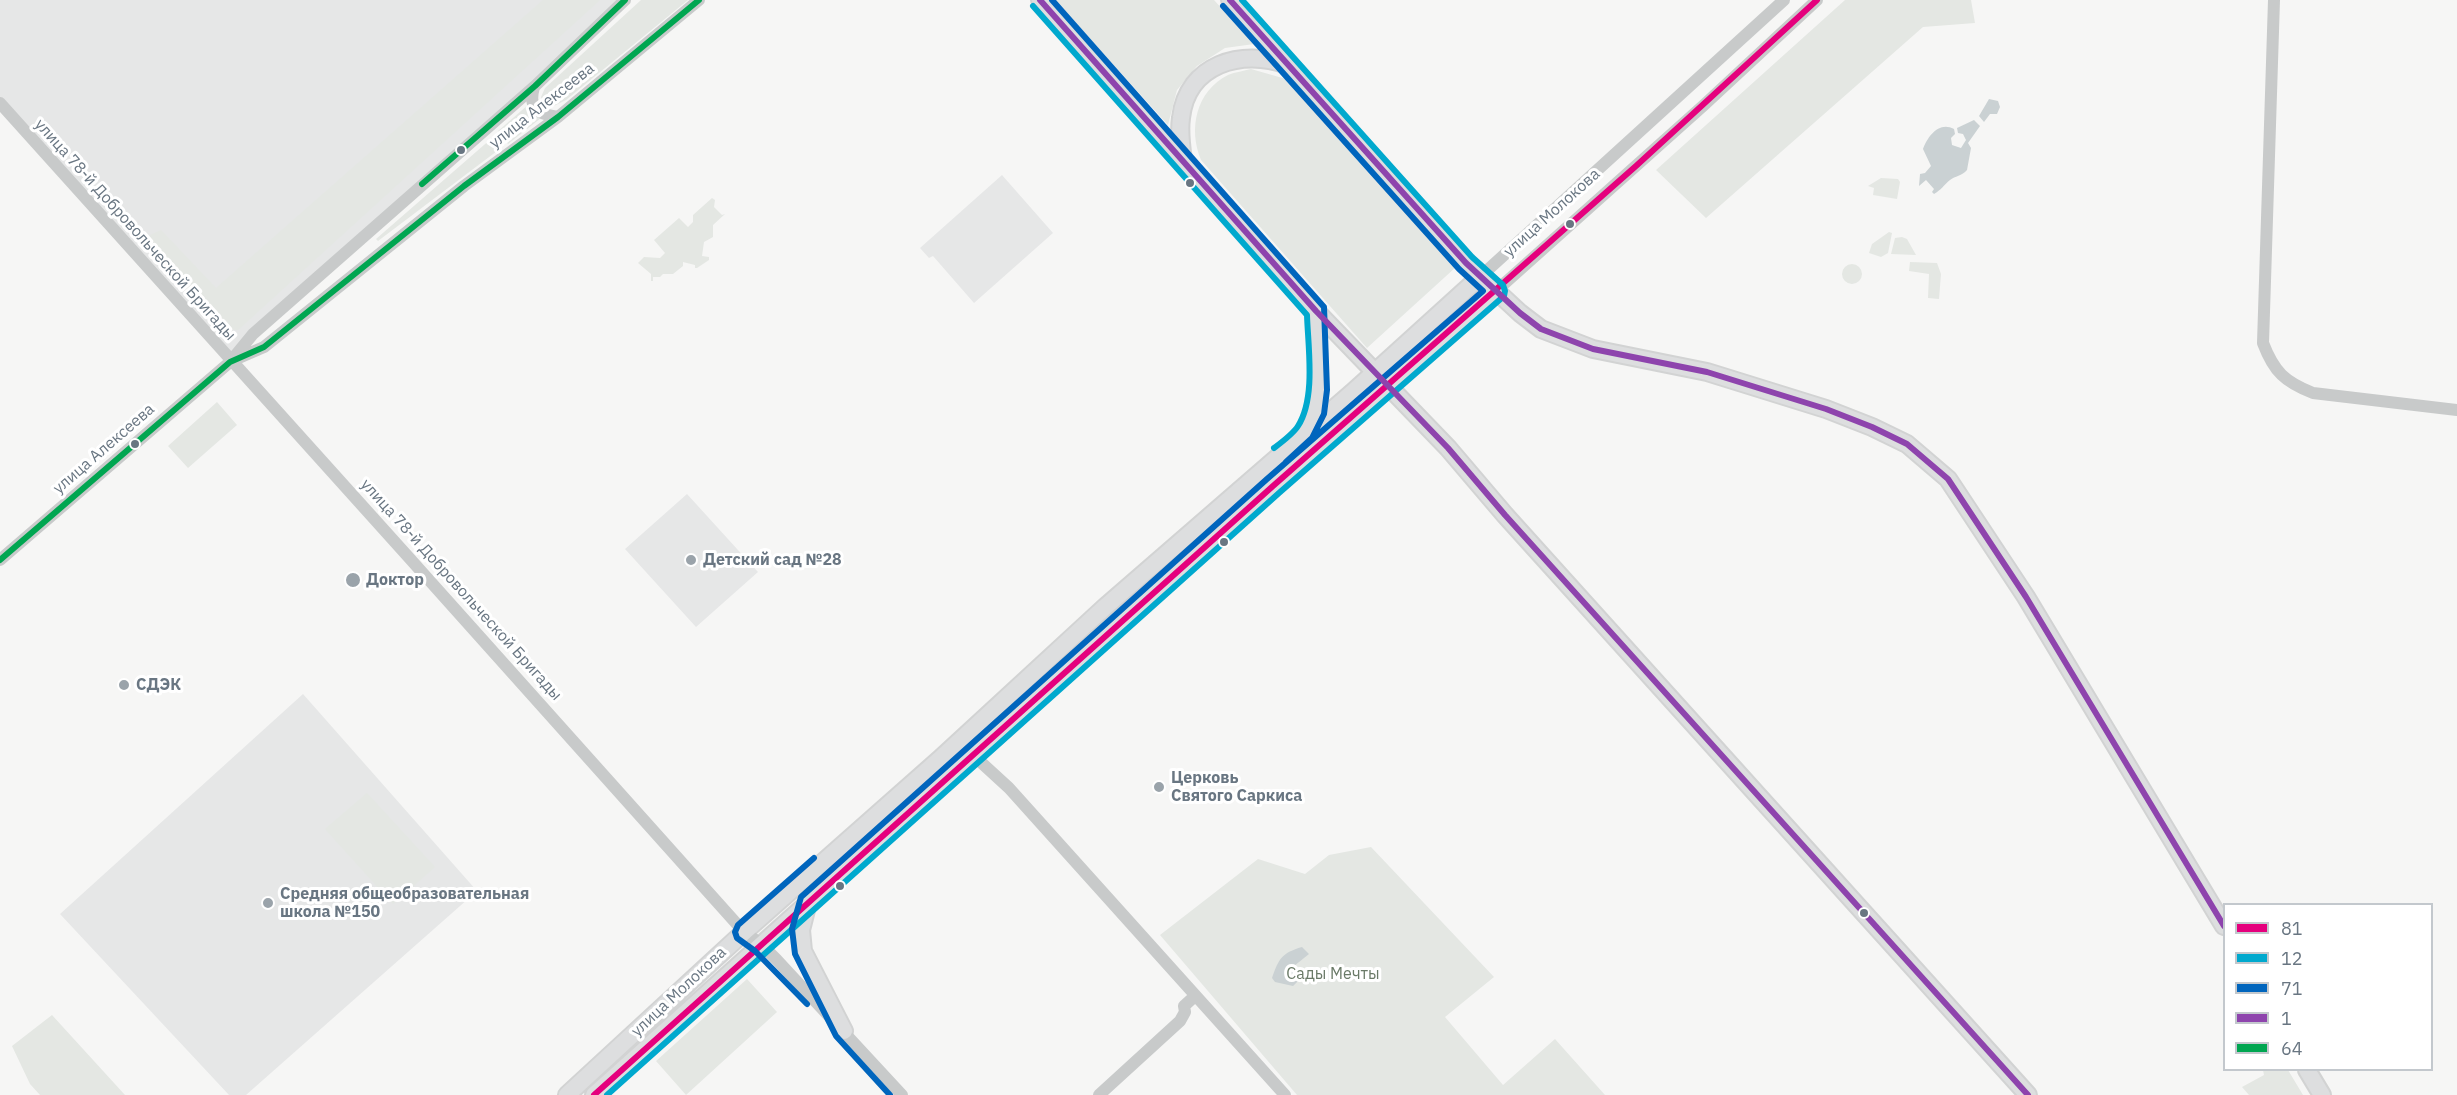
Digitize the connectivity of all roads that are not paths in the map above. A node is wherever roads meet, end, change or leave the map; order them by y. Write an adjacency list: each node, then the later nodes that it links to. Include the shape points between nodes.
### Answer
1 (625, 0): 9 (street, улица Алексеева)
2 (699, 0): 11 (street, улица Алексеева)
3 (1040, 0): 12 (main road)
4 (1230, 0): 8 (main road)
5 (1784, 0): 13 (street, улица Молокова)
6 (1817, 0): 14 (street, улица Молокова)
7 (2274, 0): 19 (street, via 2263,343 2269,359 2279,374 2313,393)
8 (1288, 65): 12 (main road, via 1272,59 1227,60 1206,72 1190,90 1181,116); 13 (main road)
9 (534, 87): 11 (street, via 534,107 540,113); 16 (street, улица Алексеева, via 253,334)
10 (0, 103): 16 (street, улица 78-й Добровольческой Бригады)
11 (558, 117): 16 (street, улица Алексеева, via 464,186 264,347)
12 (1183, 160): 15 (main road)
13 (1481, 276): 14 (main road); 17 (main road, улица Молокова)
14 (1496, 291): 18 (main road, улица Молокова); 24 (main road, via 1541,329 1582,346 1707,372 1872,427 1907,444 1948,479 2026,597)
15 (1316, 310): 17 (main road); 20 (main road, via 1318,390 1315,412)
16 (230, 362): 21 (street, улица Алексеева); 25 (street, улица 78-й Добровольческой Бригады, via 411,558)
17 (1374, 372): 18 (main road); 20 (main road, улица Молокова)
18 (1388, 387): 22 (main road, улица Молокова); 35 (main road, via 1448,448)
19 (2457, 410)
20 (1305, 433): 25 (main road, улица Молокова)
21 (0, 560)
22 (973, 755): 23 (main road, улица Молокова); 27 (street, via 1009,788)
23 (808, 902): 26 (main road, улица Молокова); 28 (main road, via 801,930 803,951)
24 (2223, 924)
25 (744, 932): 26 (street, улица 78-й Добровольческой Бригады); 30 (main road, улица Молокова)
26 (761, 944): 28 (street, улица 78-й Добровольческой Бригады); 31 (main road, улица Молокова)
27 (1195, 996): 33 (street, via 1184,1006 1180,1021); 34 (street)
28 (844, 1031): 32 (street, улица 78-й Добровольческой Бригады)
29 (2308, 1071): 36 (main road)
30 (567, 1095)
31 (594, 1095)
32 (902, 1095)
33 (1099, 1095)
34 (1285, 1095)
35 (2028, 1095)
36 (2322, 1095)

